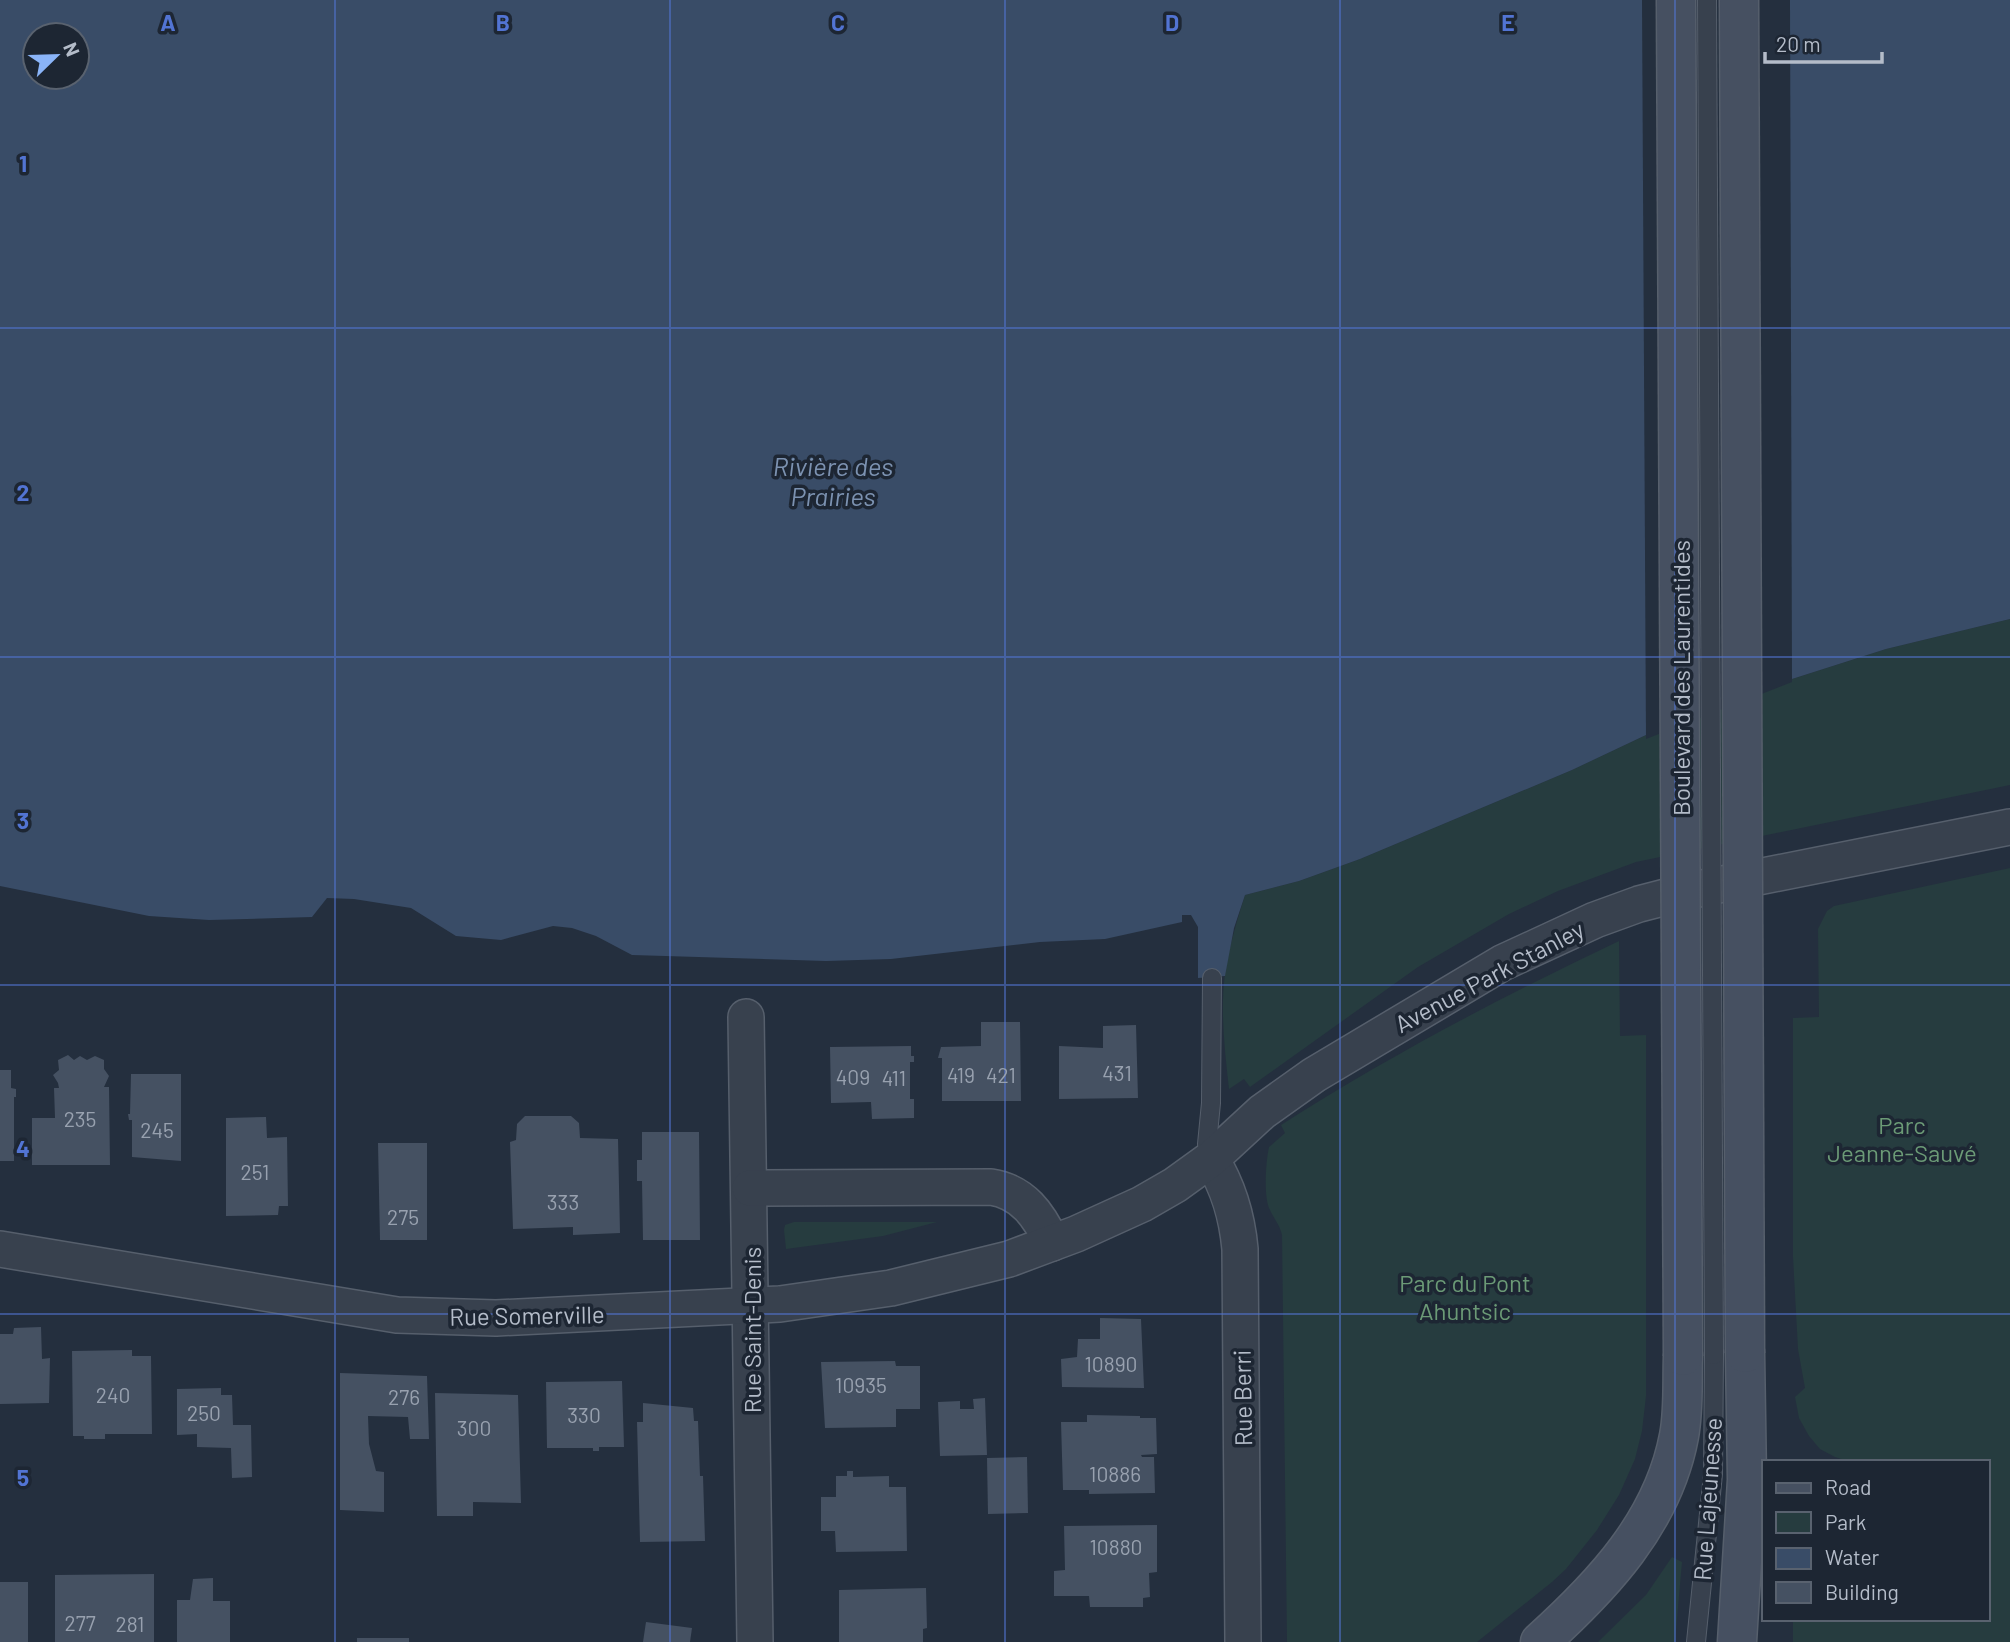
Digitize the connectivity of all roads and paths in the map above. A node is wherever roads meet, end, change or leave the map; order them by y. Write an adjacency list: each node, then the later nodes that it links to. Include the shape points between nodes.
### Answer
1 (1676, 0): 12 (main road, Boulevard des Laurentides, bridge)
2 (1707, 0): 12 (lane, Boulevard des Laurentides, bridge)
3 (1739, 0): 12 (main road, bridge)
4 (2010, 827): 7 (street, Avenue Park Stanley, via 1693,890 1595,920 1502,963 1347,1055 1262,1112)
5 (1212, 978): 7 (lane, via 1207,1144)
6 (746, 1017): 8 (street, Rue Saint-Denis)
7 (1211, 1159): 9 (street, Rue Somerville, via 1142,1204); 14 (street, Rue Berri, via 1229,1193 1240,1249)
8 (750, 1188): 9 (street, via 1003,1189 1031,1208); 11 (street, Rue Saint-Denis)
9 (1052, 1243): 11 (street, Rue Somerville, via 891,1288)
10 (0, 1249): 11 (street, Rue Somerville, via 397,1315 496,1318)
11 (751, 1306): 13 (street, Rue Saint-Denis)
12 (1714, 1355): 15 (main road, via 1655,1503 1613,1570); 16 (lane, Rue Lajeunesse, via 1713,1463); 17 (main road, Rue Lajeunesse, via 1747,1480)
13 (755, 1642)
14 (1244, 1642)
15 (1540, 1642)
16 (1696, 1642)
17 (1737, 1642)

